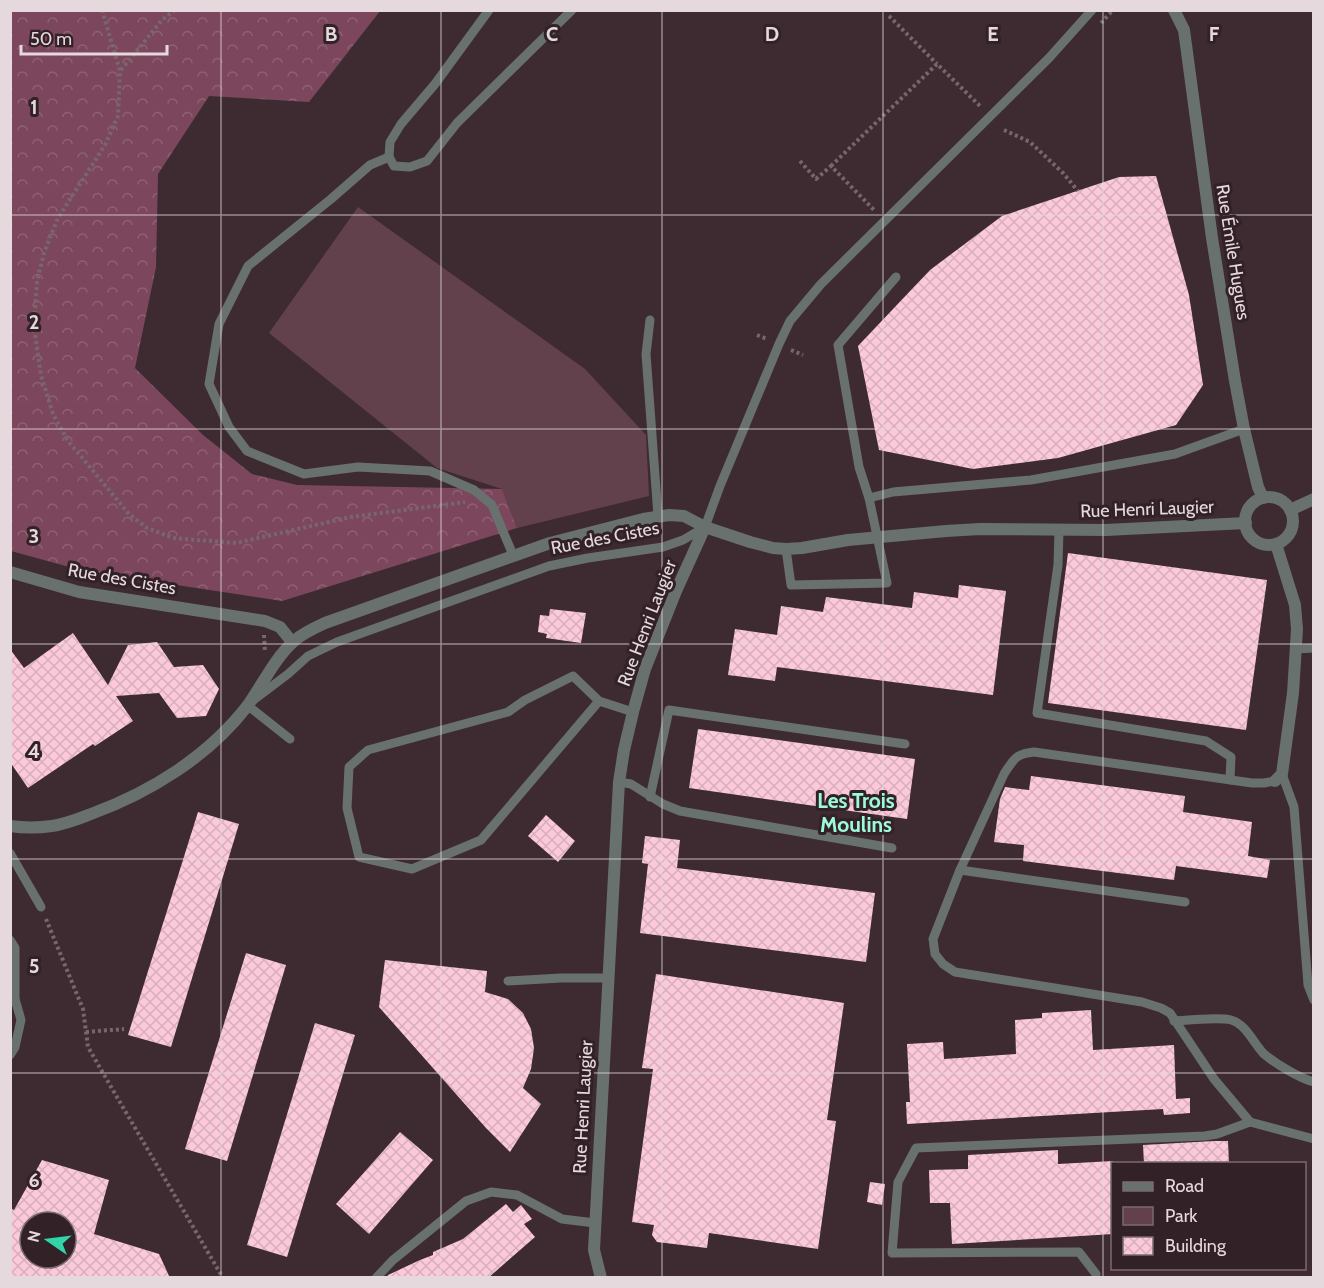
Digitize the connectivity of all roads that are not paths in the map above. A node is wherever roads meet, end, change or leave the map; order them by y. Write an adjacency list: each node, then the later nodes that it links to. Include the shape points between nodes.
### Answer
1 (489, 10): 5 (lane, via 401,124 390,142)
2 (572, 10): 5 (lane, via 457,123 426,160 410,168 394,166)
3 (1092, 10): 15 (lane, via 821,284 790,321)
4 (1174, 10): 8 (street, Rue Émile Hugues, via 1184,30 1212,238)
5 (389, 157): 20 (lane, via 370,165 248,266 219,324 209,384 228,427 247,451 304,474 358,467 430,471 487,499)
6 (896, 277): 9 (lane, via 838,345 859,467)
7 (650, 320): 13 (lane, via 646,354)
8 (1244, 429): 9 (lane, via 1175,454 1031,480 893,492); 10 (street, Rue Émile Hugues)
9 (869, 498): 17 (lane)
10 (1263, 498): 12 (street, via 1279,499); 14 (street, via 1250,507)
11 (1314, 500): 12 (street)
12 (1290, 510): 18 (street, via 1293,518 1289,534)
13 (658, 516): 15 (street, Rue des Cistes, via 684,516); 20 (street, Rue des Cistes)
14 (1246, 523): 16 (street, Rue Henri Laugier); 18 (street, via 1252,538)
15 (705, 527): 19 (street, Rue Henri Laugier); 26 (lane, Rue des Cistes, via 663,547 549,566 337,642 308,656); 27 (street, Rue Henri Laugier, via 645,669)
16 (1059, 530): 17 (street, Rue Henri Laugier, via 980,529); 31 (lane, via 1058,565 1037,713 1206,741 1232,757)
17 (877, 538): 19 (street, Rue Henri Laugier); 19 (lane, via 887,583 791,585)
18 (1276, 544): 24 (street, via 1295,605)
19 (786, 549)
20 (513, 555): 22 (street, Rue des Cistes, via 325,623)
21 (10, 572): 22 (street, Rue des Cistes, via 79,592 265,621 280,627)
22 (292, 642): 26 (street, Rue des Cistes)
23 (1314, 648): 24 (lane)
24 (1295, 649): 30 (street, via 1293,693)
25 (599, 701): 25 (lane, via 481,840 412,869 358,857 347,808 349,767 368,750 508,712 573,676); 27 (lane)
26 (247, 705): 28 (lane); 34 (street, Rue des Cistes, via 185,766 113,806 52,826)
27 (633, 712): 32 (street, Rue Henri Laugier)
28 (290, 739)
29 (905, 744): 33 (lane, via 669,710)
30 (1279, 778): 31 (lane, via 1264,783); 44 (lane, via 1294,807 1308,985)
31 (1230, 780): 37 (lane, via 1034,752 1021,754 1004,774)
32 (619, 782): 33 (lane); 41 (street, Rue Henri Laugier)
33 (651, 796): 35 (lane, via 680,811)
34 (10, 826)
35 (892, 848)
36 (10, 853): 39 (lane)
37 (960, 870): 38 (lane); 45 (lane, via 933,939 935,954 943,964 955,972 1142,1002 1170,1013)
38 (1185, 902)
39 (41, 907)
40 (10, 940): 43 (lane, via 15,948)
41 (608, 978): 42 (lane); 50 (street, Rue Henri Laugier)
42 (508, 981)
43 (13, 998): 46 (lane, via 21,1020)
44 (1314, 1000)
45 (1174, 1021): 47 (lane, via 1232,1020 1241,1025 1265,1055); 48 (lane)
46 (10, 1055)
47 (1314, 1082)
48 (1250, 1122): 49 (lane); 53 (lane, via 1205,1136 916,1148 898,1182 892,1253 1079,1252)
49 (1314, 1139)
50 (595, 1223): 51 (lane, via 562,1219 517,1195 491,1192 466,1201); 52 (street, Rue Henri Laugier, via 594,1250)
51 (376, 1278)
52 (601, 1278)
53 (1095, 1278)

